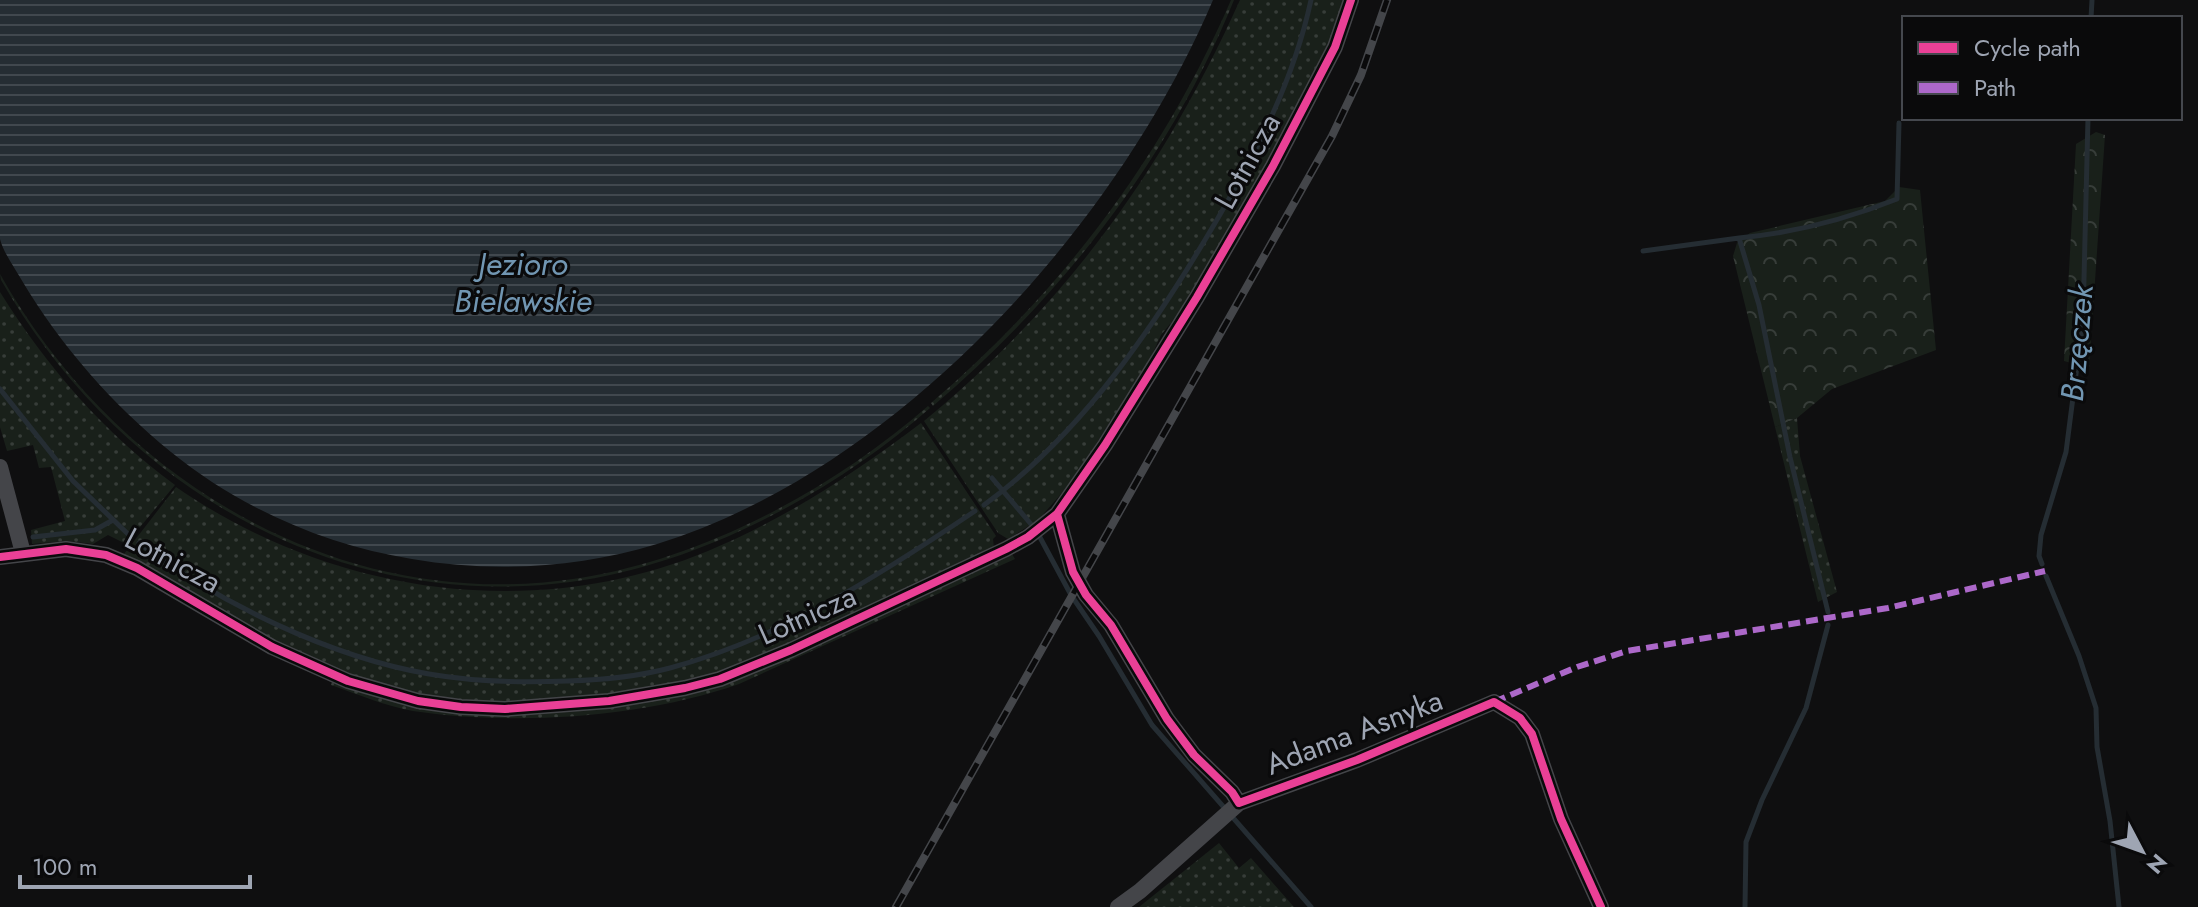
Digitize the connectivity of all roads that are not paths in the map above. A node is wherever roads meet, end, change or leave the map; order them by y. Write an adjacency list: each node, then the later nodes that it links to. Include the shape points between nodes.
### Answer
1 (1351, 0): 3 (street, Lotnicza, via 1335,47 1273,166 1105,445)
2 (0, 467): 4 (street)
3 (1053, 518): 4 (street, Lotnicza, via 1028,537 720,679 609,701 505,709 418,701 337,677 272,647 112,557 66,549); 6 (street, via 1086,595 1111,625 1167,719 1232,792)
4 (23, 553): 5 (street, Lotnicza)
5 (0, 557)
6 (1231, 809): 7 (street, Adama Asnyka); 8 (street, Adama Asnyka, via 1494,702 1516,714 1532,734 1561,819)
7 (1118, 907)
8 (1601, 907)

